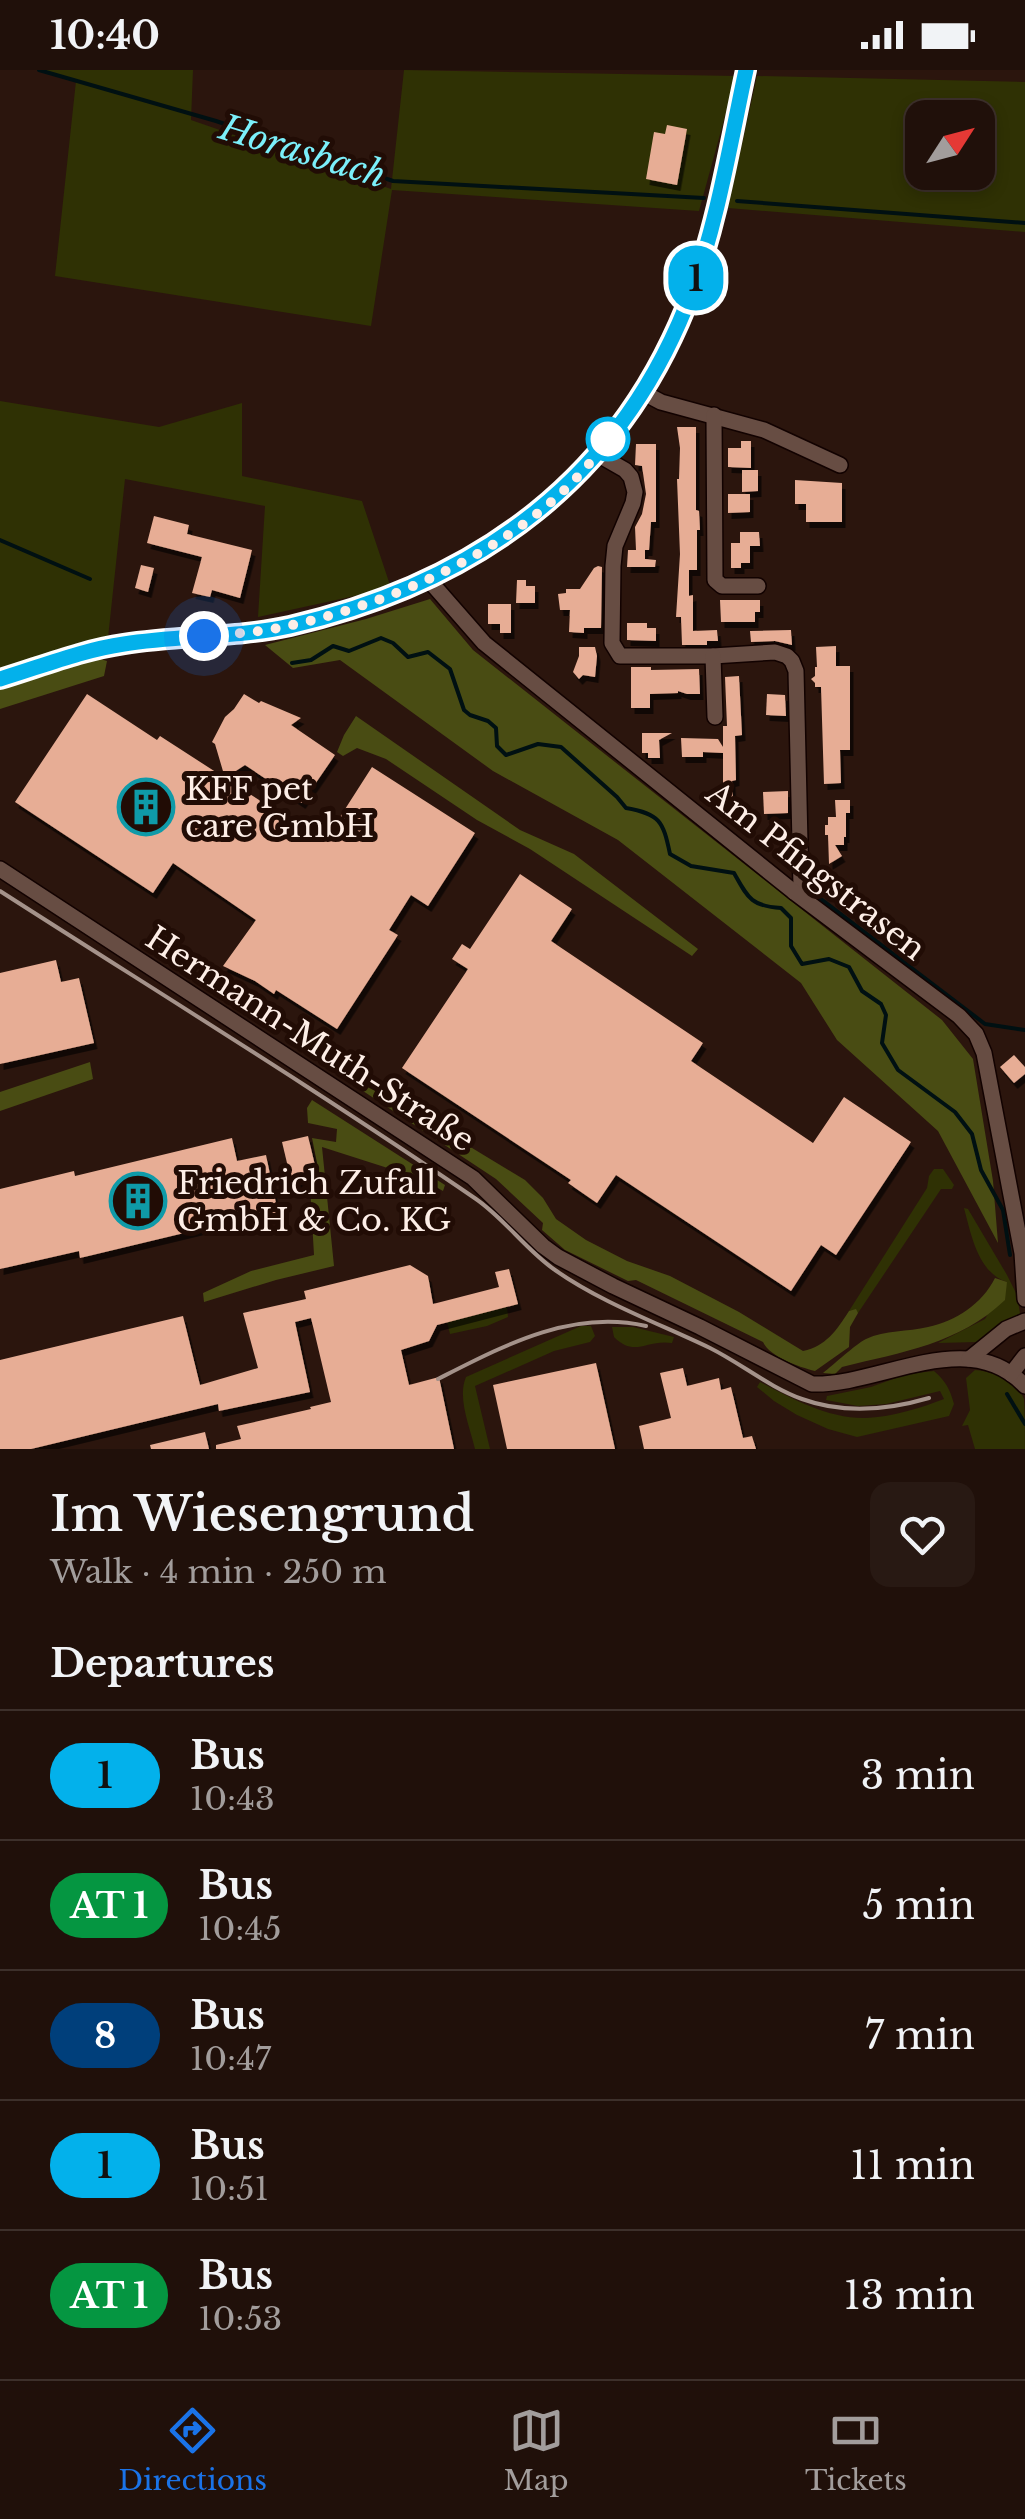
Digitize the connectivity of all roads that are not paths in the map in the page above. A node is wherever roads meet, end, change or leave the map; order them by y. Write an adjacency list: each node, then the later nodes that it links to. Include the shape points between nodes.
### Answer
1 (746, 70): 2 (street, via 706,250)
2 (642, 392): 3 (street); 4 (street)
3 (714, 415): 5 (street); 7 (street, via 715,580)
4 (597, 454): 6 (street, via 521,525); 8 (street, via 625,470 635,492 615,546 614,650 628,657)
5 (840, 465)
6 (428, 579): 9 (street, via 287,626 122,644); 12 (street, Am Pfingstrasen, via 484,643)
7 (758, 586)
8 (713, 656): 10 (street); 12 (street, via 775,652 787,656 796,671 801,886)
9 (0, 679)
10 (715, 718)
11 (0, 869): 17 (street, Hermann-Muth-Straße, via 473,1178 543,1246 613,1286 812,1384)
12 (794, 892): 13 (street, Am Pfingstrasen, via 976,1034)
13 (1024, 1290): 14 (street)
14 (1025, 1299)
15 (1025, 1321): 17 (street)
16 (1025, 1356): 18 (street)
17 (970, 1359): 18 (street, Hermann-Muth-Straße)
18 (1012, 1374): 19 (street, Hermann-Muth-Straße)
19 (1025, 1386)

